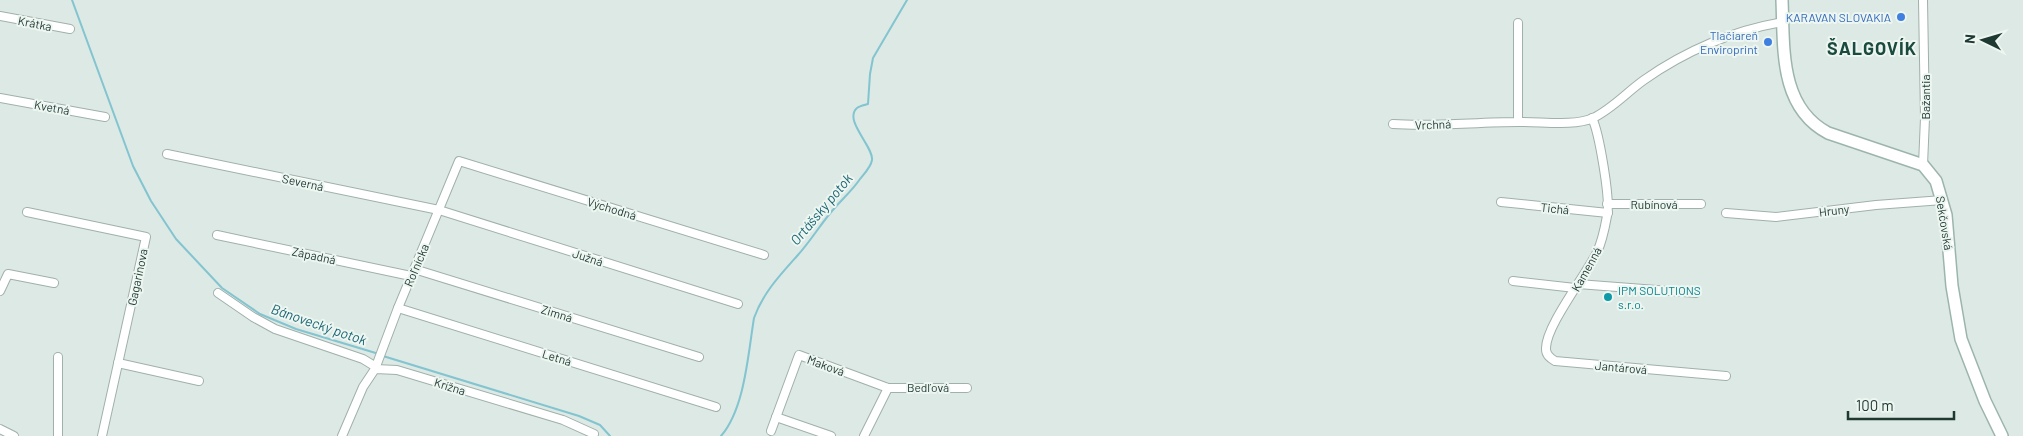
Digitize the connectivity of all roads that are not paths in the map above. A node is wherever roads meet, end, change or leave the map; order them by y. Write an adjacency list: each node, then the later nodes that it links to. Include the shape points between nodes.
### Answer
1 (1782, 0): 4 (street)
2 (1923, 0): 14 (street, Bažantia)
3 (0, 16): 6 (street, Krátka)
4 (1783, 22): 9 (street, via 1736,33 1696,50 1658,71); 14 (street, via 1790,89 1811,121 1828,134)
5 (1518, 23): 10 (street)
6 (70, 29)
7 (0, 98): 8 (street, Kvetná)
8 (105, 117)
9 (1592, 118): 10 (street, via 1576,122); 17 (street, Kamenná, via 1596,125)
10 (1518, 122): 11 (street, Vrchná)
11 (1393, 124)
12 (167, 154): 19 (street, Severná)
13 (459, 160): 19 (street, Roľnícka); 24 (street, Východná)
14 (1923, 165): 15 (street, Sekčovská, via 1936,181)
15 (1943, 200): 22 (street, Hruny, via 1776,217); 54 (street, Sekčovská, via 1961,340)
16 (1501, 202): 21 (street, Tichá)
17 (1607, 204): 18 (street, Rubínová); 21 (street, Kamenná)
18 (1701, 204)
19 (439, 210): 25 (street, Roľnícka); 32 (street, Južná)
20 (27, 212): 37 (street, Gagarinova, via 146,237)
21 (1608, 213): 28 (street, Kamenná, via 1598,251)
22 (1726, 214)
23 (217, 235): 25 (street, Západná)
24 (764, 255)
25 (413, 272): 33 (street, Roľnícka); 36 (street, Zimná)
26 (1513, 280): 28 (street)
27 (54, 283): 29 (street, via 8,274)
28 (1577, 286): 31 (street); 34 (street, Kamenná)
29 (0, 291)
30 (218, 293): 38 (street, via 275,329)
31 (1696, 293)
32 (738, 304)
33 (398, 308): 38 (street, Roľnícka); 43 (street, Letná)
34 (1552, 327): 39 (street, Jantárová, via 1546,349 1555,361)
35 (58, 357): 49 (street)
36 (699, 357)
37 (118, 363): 40 (street); 50 (street, Gagarinova)
38 (376, 366): 47 (street, Krížna, via 563,420); 51 (street, via 363,387)
39 (1726, 376)
40 (199, 381)
41 (888, 388): 42 (street, Bedľová); 44 (street, Maková, via 798,355); 53 (street)
42 (967, 388)
43 (716, 407)
44 (776, 417): 46 (street, Maková); 52 (street)
45 (0, 430): 48 (street)
46 (770, 431)
47 (594, 434)
48 (14, 436)
49 (58, 436)
50 (102, 436)
51 (342, 436)
52 (831, 436)
53 (864, 436)
54 (2002, 436)

